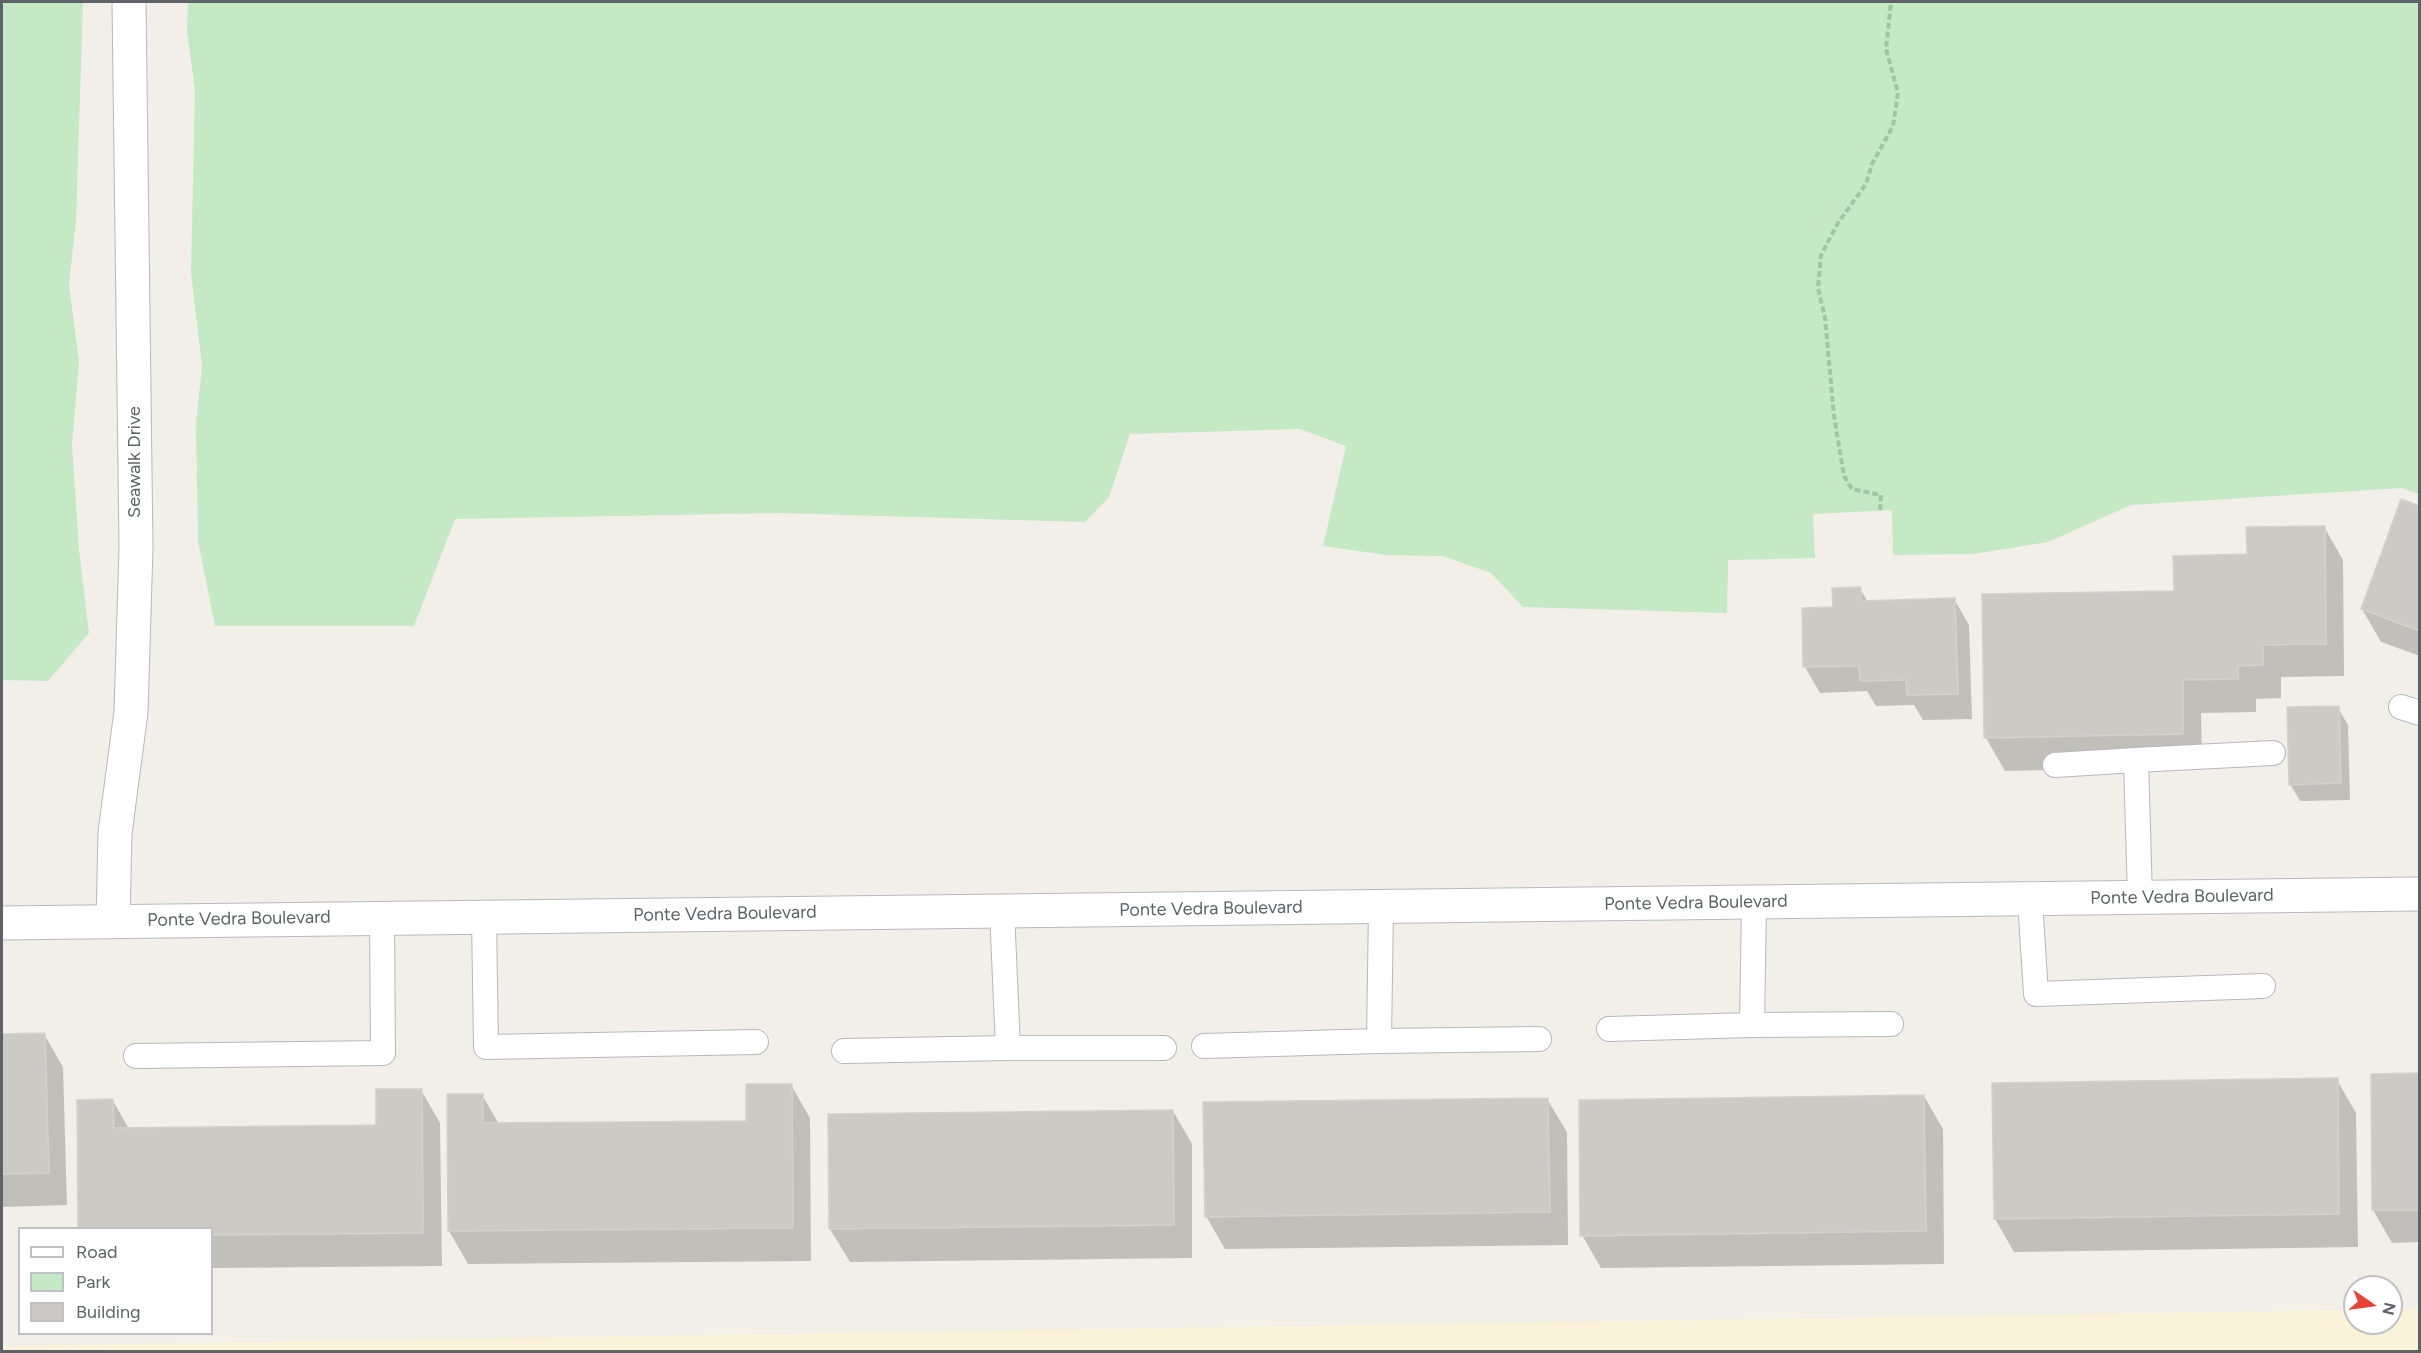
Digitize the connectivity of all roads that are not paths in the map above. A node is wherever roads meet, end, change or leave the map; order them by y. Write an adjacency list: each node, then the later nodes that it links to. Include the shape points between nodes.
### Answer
1 (129, 2): 13 (street, Seawalk Drive, via 135,548 131,712 115,833)
2 (2273, 753): 3 (lane)
3 (2136, 760): 4 (lane); 6 (lane)
4 (2055, 765)
5 (2420, 894): 6 (street, Ponte Vedra Boulevard)
6 (2140, 898): 7 (street, Ponte Vedra Boulevard)
7 (2030, 900): 8 (street, Ponte Vedra Boulevard); 15 (lane, via 2036,994)
8 (1754, 903): 9 (street, Ponte Vedra Boulevard); 17 (lane)
9 (1381, 907): 10 (street, Ponte Vedra Boulevard); 20 (lane)
10 (1002, 911): 11 (street, Ponte Vedra Boulevard); 23 (lane)
11 (484, 917): 12 (street, Ponte Vedra Boulevard); 21 (lane, via 486,1047)
12 (382, 918): 13 (street, Ponte Vedra Boulevard); 26 (lane, via 383,1053)
13 (113, 921): 14 (street, Ponte Vedra Boulevard)
14 (2, 923)
15 (2263, 986)
16 (1891, 1024): 17 (lane)
17 (1752, 1025): 18 (lane)
18 (1610, 1029)
19 (1539, 1039): 20 (lane)
20 (1379, 1041): 22 (lane)
21 (756, 1042)
22 (1204, 1046)
23 (1008, 1047): 24 (lane); 25 (lane)
24 (1164, 1048)
25 (844, 1051)
26 (136, 1056)

